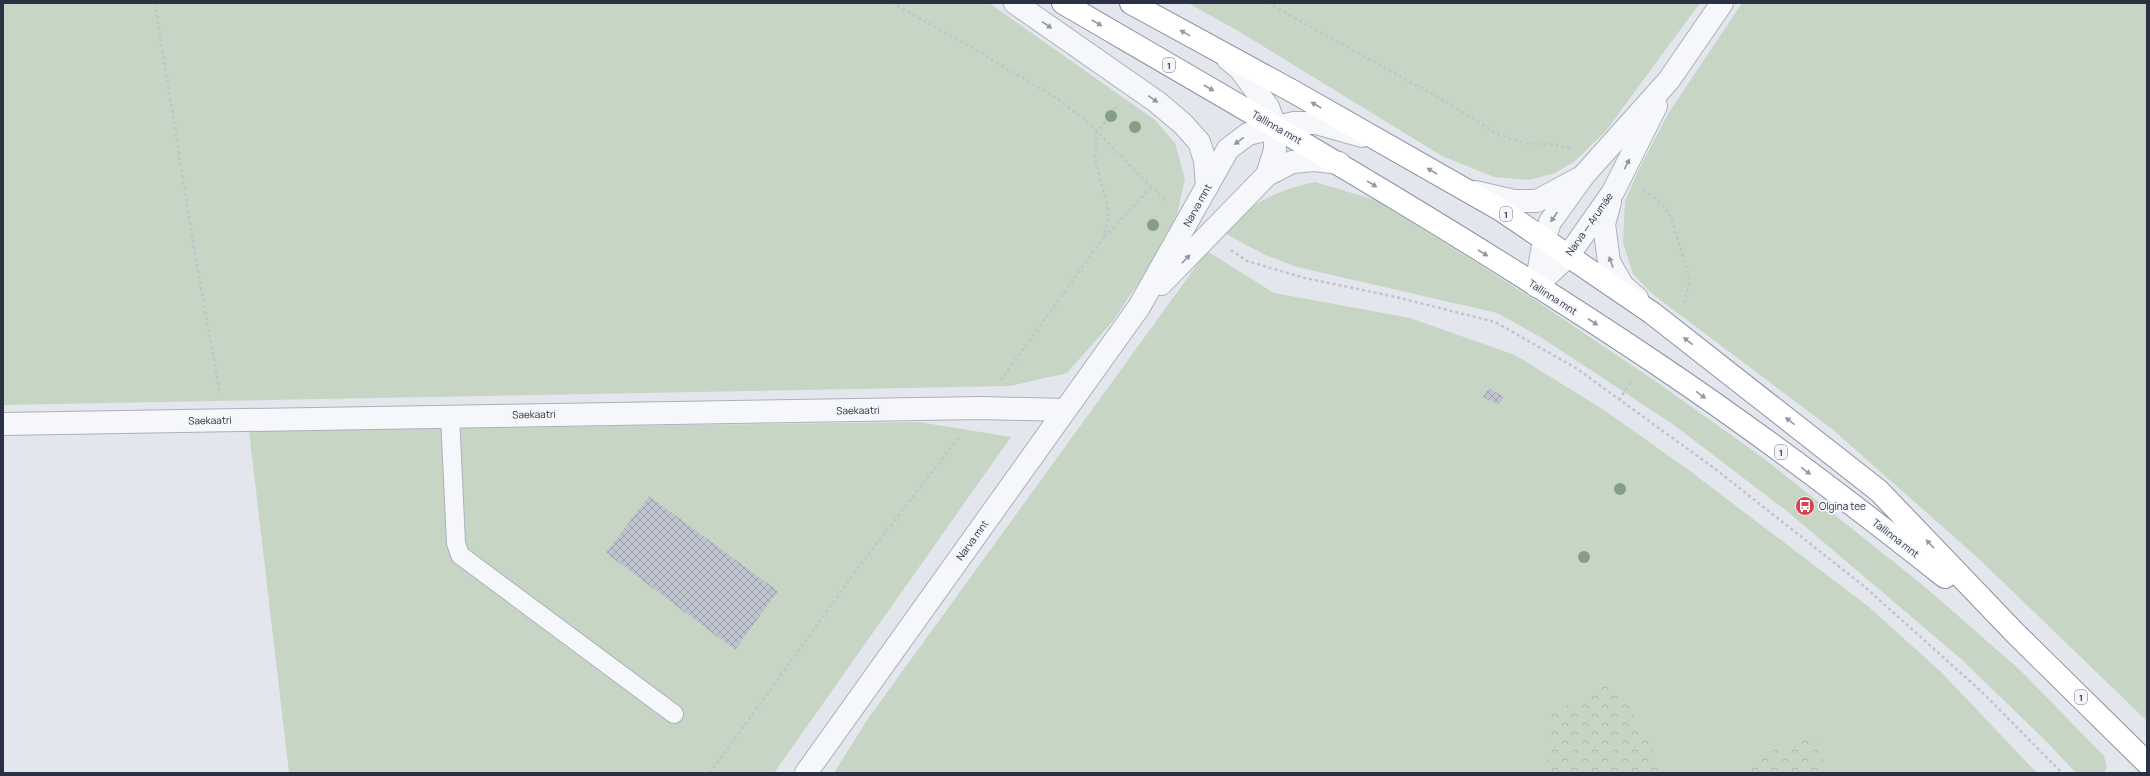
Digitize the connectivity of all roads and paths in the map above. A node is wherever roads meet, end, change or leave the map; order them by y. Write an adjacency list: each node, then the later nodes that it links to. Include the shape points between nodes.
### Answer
1 (156, 3): 30 (path, via 194,248)
2 (892, 3): 10 (path, via 1058,99)
3 (1015, 3): 16 (street, one-way to 16, via 1157,102 1183,124 1199,142 1205,160)
4 (1063, 3): 9 (highway, Tallinna mnt / 1, one-way to 9)
5 (1131, 3): 7 (highway, Tallinna mnt / 1, one-way to 5)
6 (1722, 3): 8 (street, Narva — Arumäe)
7 (1219, 51): 9 (street, Narva mnt, via 1240,69 1255,88 1268,107); 11 (highway, Tallinna mnt / 1, one-way to 7)
8 (1669, 80): 14 (street, Narva — Arumäe); 18 (street, Narva — Arumäe, one-way to 8)
9 (1275, 126): 11 (street, Narva mnt, via 1316,123 1350,131); 12 (highway, Tallinna mnt / 1); 13 (street, Narva mnt, via 1275,150); 16 (street, Narva mnt, one-way to 16, via 1248,134 1228,149)
10 (1097, 132): 15 (path); 21 (path, via 1095,159 1109,212)
11 (1386, 145): 17 (highway, Tallinna mnt / 1, one-way to 11)
12 (1339, 163): 13 (street, via 1315,160 1292,162); 24 (highway, Tallinna mnt / 1, one-way to 24)
13 (1267, 175): 20 (street, Narva mnt)
14 (1584, 175): 17 (street, via 1538,200 1514,201); 22 (street, Narva — Arumäe, one-way to 22, via 1550,222)
15 (1152, 187): 19 (path); 21 (path)
16 (1207, 187): 19 (street, Narva mnt)
17 (1466, 190): 22 (highway, Tallinna mnt / 1)
18 (1613, 192): 23 (street, Narva — Arumäe); 26 (street, one-way to 18, via 1624,286 1609,262 1604,224)
19 (1188, 220): 25 (street, Narva mnt)
20 (1209, 236): 25 (street, Narva mnt, one-way to 20); 37 (path, via 1247,261 1305,278 1396,297 1495,322 1576,368 1714,468 1865,587 1982,692)
21 (1104, 238): 27 (path)
22 (1544, 240): 23 (highway, Tallinna mnt / 1); 24 (street, Narva — Arumäe)
23 (1568, 256): 24 (street, Narva — Arumäe); 26 (highway, Tallinna mnt / 1)
24 (1536, 286): 32 (highway, Tallinna mnt / 1, one-way to 32, via 1661,367 1822,482)
25 (1139, 307): 28 (street, Narva mnt)
26 (1652, 313): 32 (highway, Tallinna mnt / 1, one-way to 26, via 1878,491)
27 (981, 408): 28 (street, Saekaatri); 29 (street, Saekaatri); 35 (path, via 860,564)
28 (1066, 410): 36 (street, Narva mnt)
29 (450, 415): 30 (street, Saekaatri); 33 (lane, via 456,543 460,556)
30 (225, 420): 31 (street, Saekaatri)
31 (3, 424)
32 (2015, 633): 34 (highway, Tallinna mnt / 1)
33 (674, 714)
34 (2147, 763)
35 (710, 773)
36 (806, 773)
37 (2062, 773)

